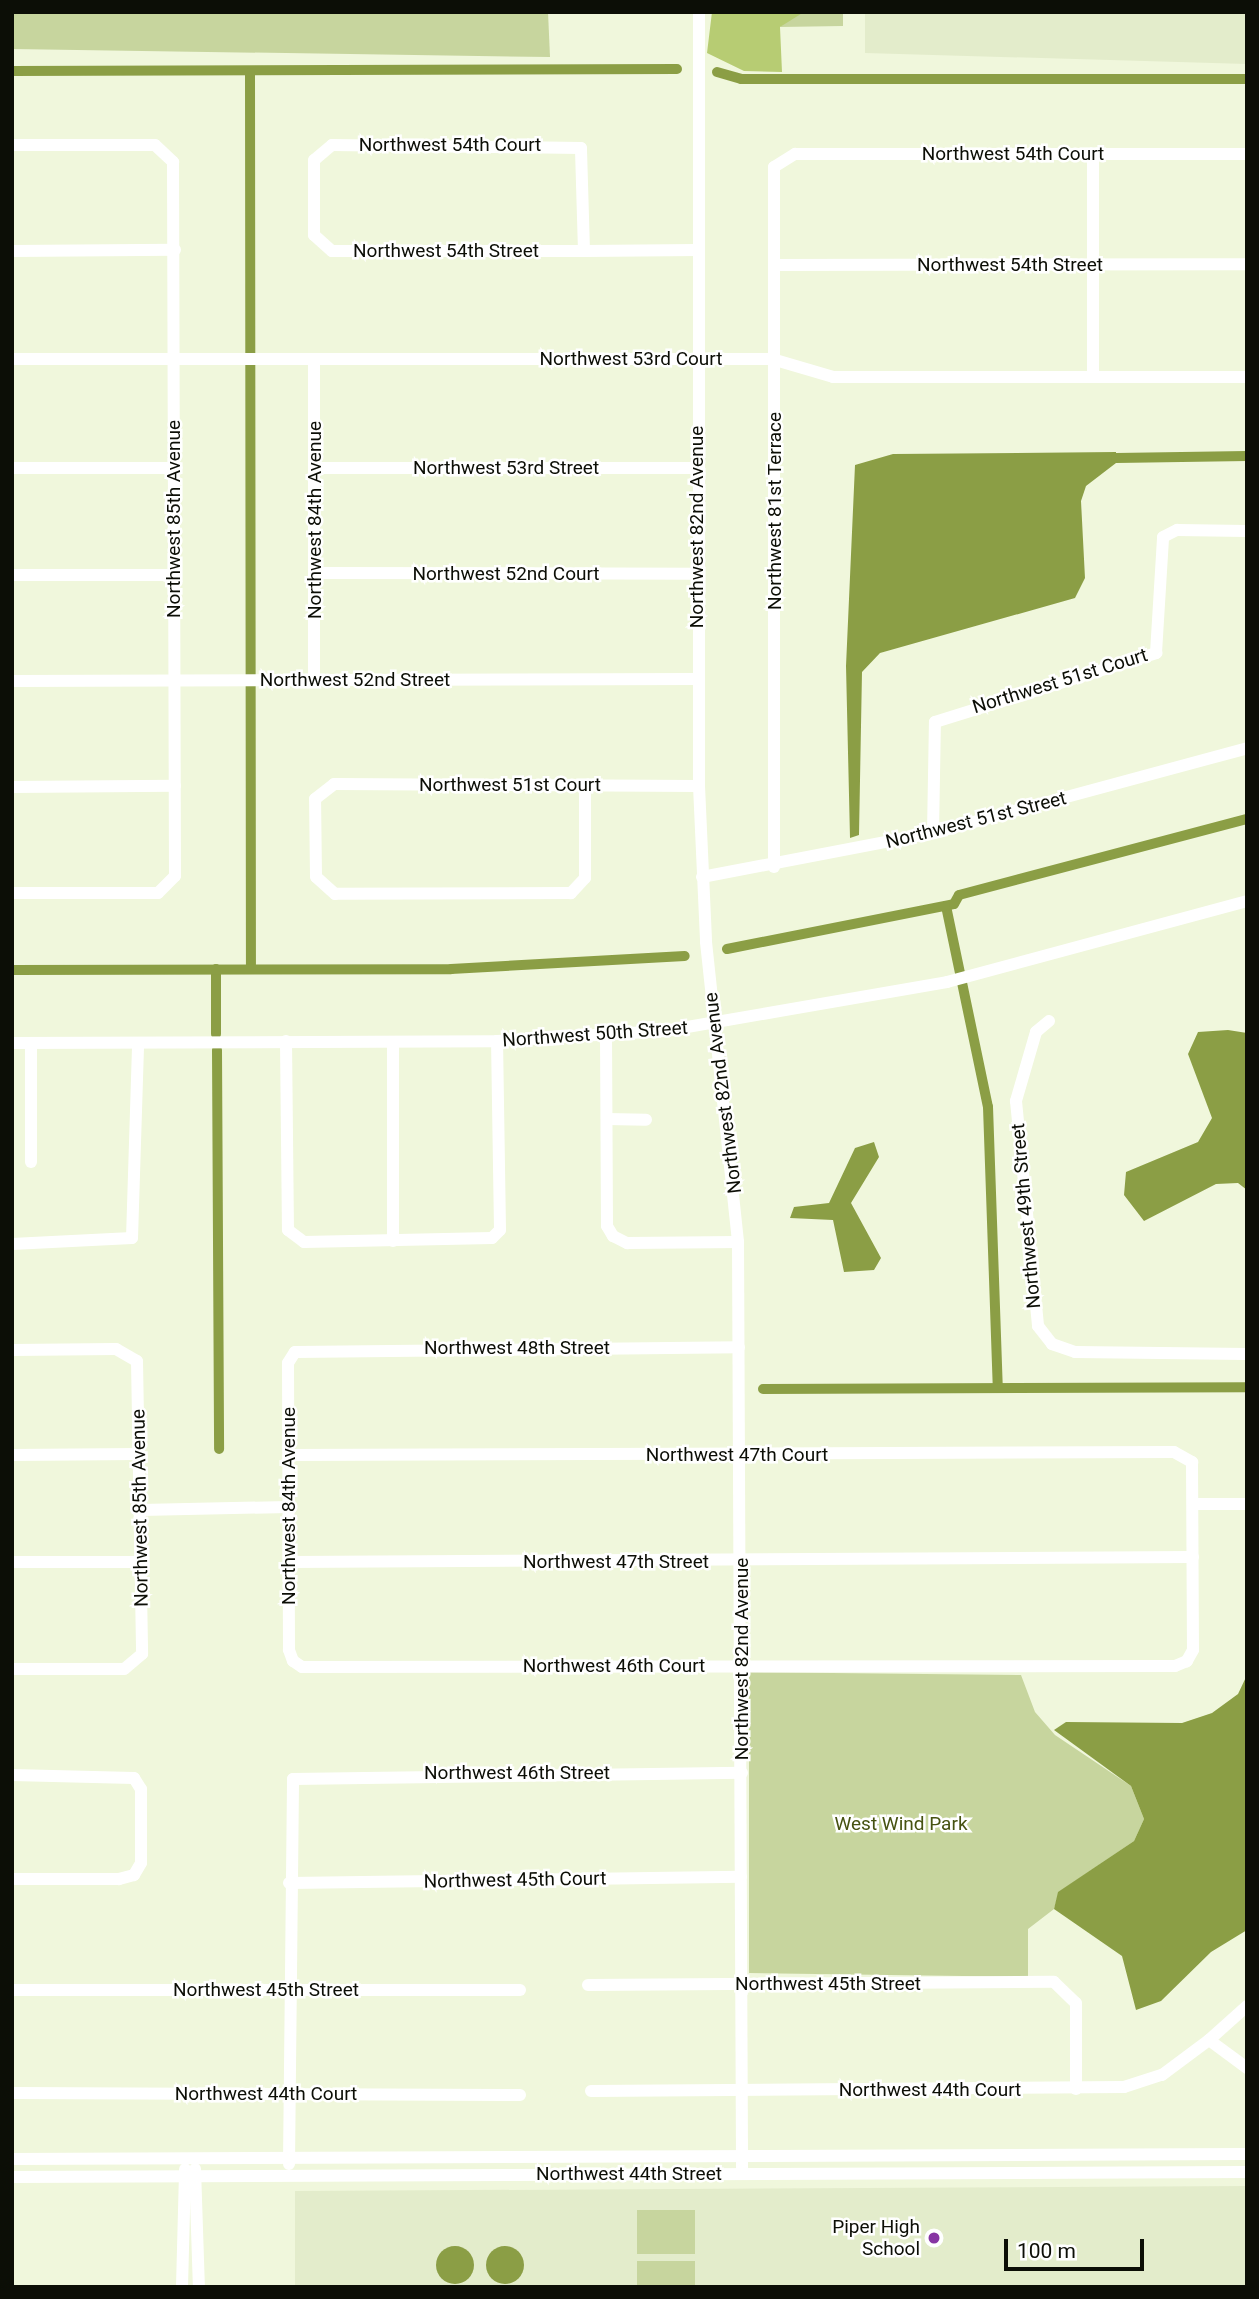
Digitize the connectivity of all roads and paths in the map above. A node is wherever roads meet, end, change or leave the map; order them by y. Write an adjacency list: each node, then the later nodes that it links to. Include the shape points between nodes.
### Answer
1 (699, 12): 8 (street, Northwest 82nd Avenue)
2 (12, 145): 7 (street, Northwest 85th Avenue, via 168,150)
3 (1093, 154): 4 (street, Northwest 54th Court); 5 (street, Northwest 54th Court); 13 (street)
4 (1247, 154)
5 (780, 157): 12 (street, Northwest 81st Terrace, via 774,166)
6 (321, 244): 10 (street, Northwest 54th Street, via 332,251); 10 (street, Northwest 54th Court, via 314,235 314,160 320,150 581,148)
7 (175, 250): 9 (street); 18 (street, Northwest 85th Avenue)
8 (698, 250): 10 (street, Northwest 54th Street); 16 (street, Northwest 82nd Avenue)
9 (12, 251)
10 (584, 251)
11 (1247, 264): 13 (street, Northwest 54th Street)
12 (774, 265): 13 (street, Northwest 54th Street); 17 (street, Northwest 81st Terrace)
13 (1093, 265): 19 (street)
14 (12, 359): 18 (street, Northwest 53rd Court)
15 (314, 359): 16 (street, Northwest 53rd Court); 18 (street, Northwest 53rd Court); 23 (street, Northwest 84th Avenue)
16 (697, 359): 17 (street, Northwest 53rd Court); 24 (street, Northwest 82nd Avenue)
17 (772, 359): 19 (street, Northwest 53rd Court, via 833,377); 40 (street, Northwest 81st Terrace)
18 (174, 360): 22 (street, Northwest 85th Avenue)
19 (1093, 376): 20 (street, Northwest 53rd Court)
20 (1247, 377)
21 (12, 468): 22 (street)
22 (174, 468): 29 (street, Northwest 85th Avenue)
23 (316, 468): 24 (street, Northwest 53rd Street); 26 (street, Northwest 84th Avenue)
24 (696, 468): 27 (street, Northwest 82nd Avenue)
25 (1247, 530): 39 (street, Northwest 51st Court, via 1177,530 1163,537 1156,653 935,722)
26 (315, 573): 27 (street, Northwest 52nd Court); 31 (street, Northwest 84th Avenue)
27 (698, 574): 30 (street, Northwest 82nd Avenue)
28 (12, 575): 29 (street)
29 (174, 575): 33 (street, Northwest 85th Avenue)
30 (698, 679): 31 (street, Northwest 52nd Street); 37 (street, Northwest 82nd Avenue)
31 (314, 680): 33 (street, Northwest 52nd Street)
32 (12, 681): 33 (street, Northwest 52nd Street)
33 (175, 681): 35 (street, Northwest 85th Avenue)
34 (1247, 748): 39 (street, Northwest 51st Street)
35 (175, 786): 38 (street); 42 (street, Northwest 85th Avenue, via 176,876 169,888)
36 (585, 786): 36 (street, Northwest 51st Court, via 334,784 315,799 316,877 322,888 335,894 579,888 585,878); 37 (street, Northwest 51st Court)
37 (699, 786): 41 (street, Northwest 82nd Avenue)
38 (12, 787)
39 (933, 833): 40 (street, Northwest 51st Street)
40 (774, 867): 41 (street, Northwest 51st Street)
41 (702, 877): 45 (street, Northwest 82nd Avenue)
42 (12, 893)
43 (1247, 901): 45 (street, Northwest 50th Street, via 956,980)
44 (1049, 1021): 62 (street, Northwest 49th Street, via 1036,1032 1016,1101 1038,1326 1052,1344 1075,1352)
45 (716, 1025): 46 (street, Northwest 50th Street); 57 (street, Northwest 82nd Avenue)
46 (606, 1035): 48 (street, Northwest 50th Street); 53 (street)
47 (286, 1041): 49 (street, Northwest 50th Street); 52 (street, Northwest 50th Street); 56 (street, via 288,1230 294,1238)
48 (496, 1041): 49 (street, Northwest 50th Street); 56 (street, via 500,1230 492,1238)
49 (393, 1042): 56 (street)
50 (12, 1043): 51 (street, Northwest 50th Street)
51 (31, 1043): 52 (street, Northwest 50th Street); 55 (street)
52 (138, 1043): 58 (street, via 132,1238)
53 (607, 1119): 54 (street); 57 (street, via 613,1236 627,1243)
54 (646, 1120)
55 (31, 1162)
56 (393, 1241)
57 (738, 1242): 59 (street, Northwest 82nd Avenue)
58 (12, 1244)
59 (739, 1347): 61 (street, Northwest 48th Street); 66 (street, Northwest 82nd Avenue)
60 (12, 1350): 63 (street, Northwest 85th Avenue, via 130,1351 137,1361)
61 (295, 1352): 65 (street, Northwest 84th Avenue, via 288,1363)
62 (1247, 1354)
63 (139, 1454): 64 (street); 70 (street, Northwest 85th Avenue)
64 (12, 1455)
65 (289, 1455): 66 (street, Northwest 47th Court); 69 (street, Northwest 84th Avenue)
66 (741, 1455): 67 (street, Northwest 47th Court, via 1185,1456 1192,1462); 74 (street, Northwest 82nd Avenue)
67 (1194, 1504): 68 (street); 71 (street)
68 (1247, 1504)
69 (289, 1507): 70 (street); 73 (street, Northwest 84th Avenue)
70 (141, 1510): 72 (street, Northwest 85th Avenue)
71 (1194, 1557): 74 (street, Northwest 47th Street); 77 (street, Northwest 46th Court, via 1194,1650 1187,1661 1175,1666)
72 (141, 1562): 75 (street); 78 (street, Northwest 85th Avenue, via 142,1654 133,1664)
73 (290, 1562): 74 (street, Northwest 47th Street); 76 (street, Northwest 84th Avenue)
74 (742, 1562): 77 (street, Northwest 82nd Avenue)
75 (12, 1563)
76 (293, 1661): 77 (street, Northwest 46th Court, via 302,1667)
77 (743, 1666): 79 (street, Northwest 82nd Avenue)
78 (12, 1669)
79 (742, 1773): 81 (street, Northwest 82nd Avenue); 83 (street, Northwest 46th Street, via 293,1779)
80 (12, 1775): 82 (street, via 134,1778 141,1789 141,1863 134,1875)
81 (741, 1877): 83 (street, Northwest 45th Court); 84 (street, Northwest 82nd Avenue)
82 (12, 1879)
83 (289, 1884): 88 (street)
84 (740, 1984): 85 (street, Northwest 45th Street); 92 (street, Northwest 45th Street, via 1054,1982 1066,1988 1076,2003); 94 (street, Northwest 82nd Avenue)
85 (588, 1985)
86 (12, 1990): 88 (street, Northwest 45th Street)
87 (520, 1990): 88 (street, Northwest 45th Street)
88 (290, 1991): 96 (street)
89 (1247, 2006): 90 (street)
90 (1209, 2040): 91 (street); 92 (street, Northwest 44th Court, via 1163,2075 1124,2087)
91 (1247, 2068)
92 (1076, 2089): 94 (street, Northwest 44th Court)
93 (591, 2091): 94 (street, Northwest 44th Court)
94 (740, 2091): 99 (street, Northwest 82nd Avenue)
95 (12, 2093): 96 (street, Northwest 44th Court)
96 (291, 2094): 97 (street, Northwest 44th Court); 101 (street)
97 (520, 2095)
98 (1247, 2154): 99 (street, Northwest 44th Street)
99 (741, 2156): 102 (street, Northwest 44th Street); 105 (street, Northwest 82nd Avenue)
100 (188, 2158): 101 (street, Northwest 44th Street); 103 (street, Northwest 44th Street); 109 (street); 110 (street)
101 (289, 2158): 102 (street, Northwest 44th Street); 106 (street)
102 (423, 2158): 107 (street)
103 (12, 2159)
104 (1247, 2172): 105 (street, Northwest 44th Street)
105 (742, 2173): 107 (street, Northwest 44th Street)
106 (289, 2175): 107 (street, Northwest 44th Street); 110 (street, Northwest 44th Street)
107 (423, 2175)
108 (12, 2176): 109 (street, Northwest 44th Street)
109 (182, 2176): 110 (street, Northwest 44th Street); 111 (street)
110 (199, 2176): 112 (street)
111 (182, 2287)
112 (199, 2287)

